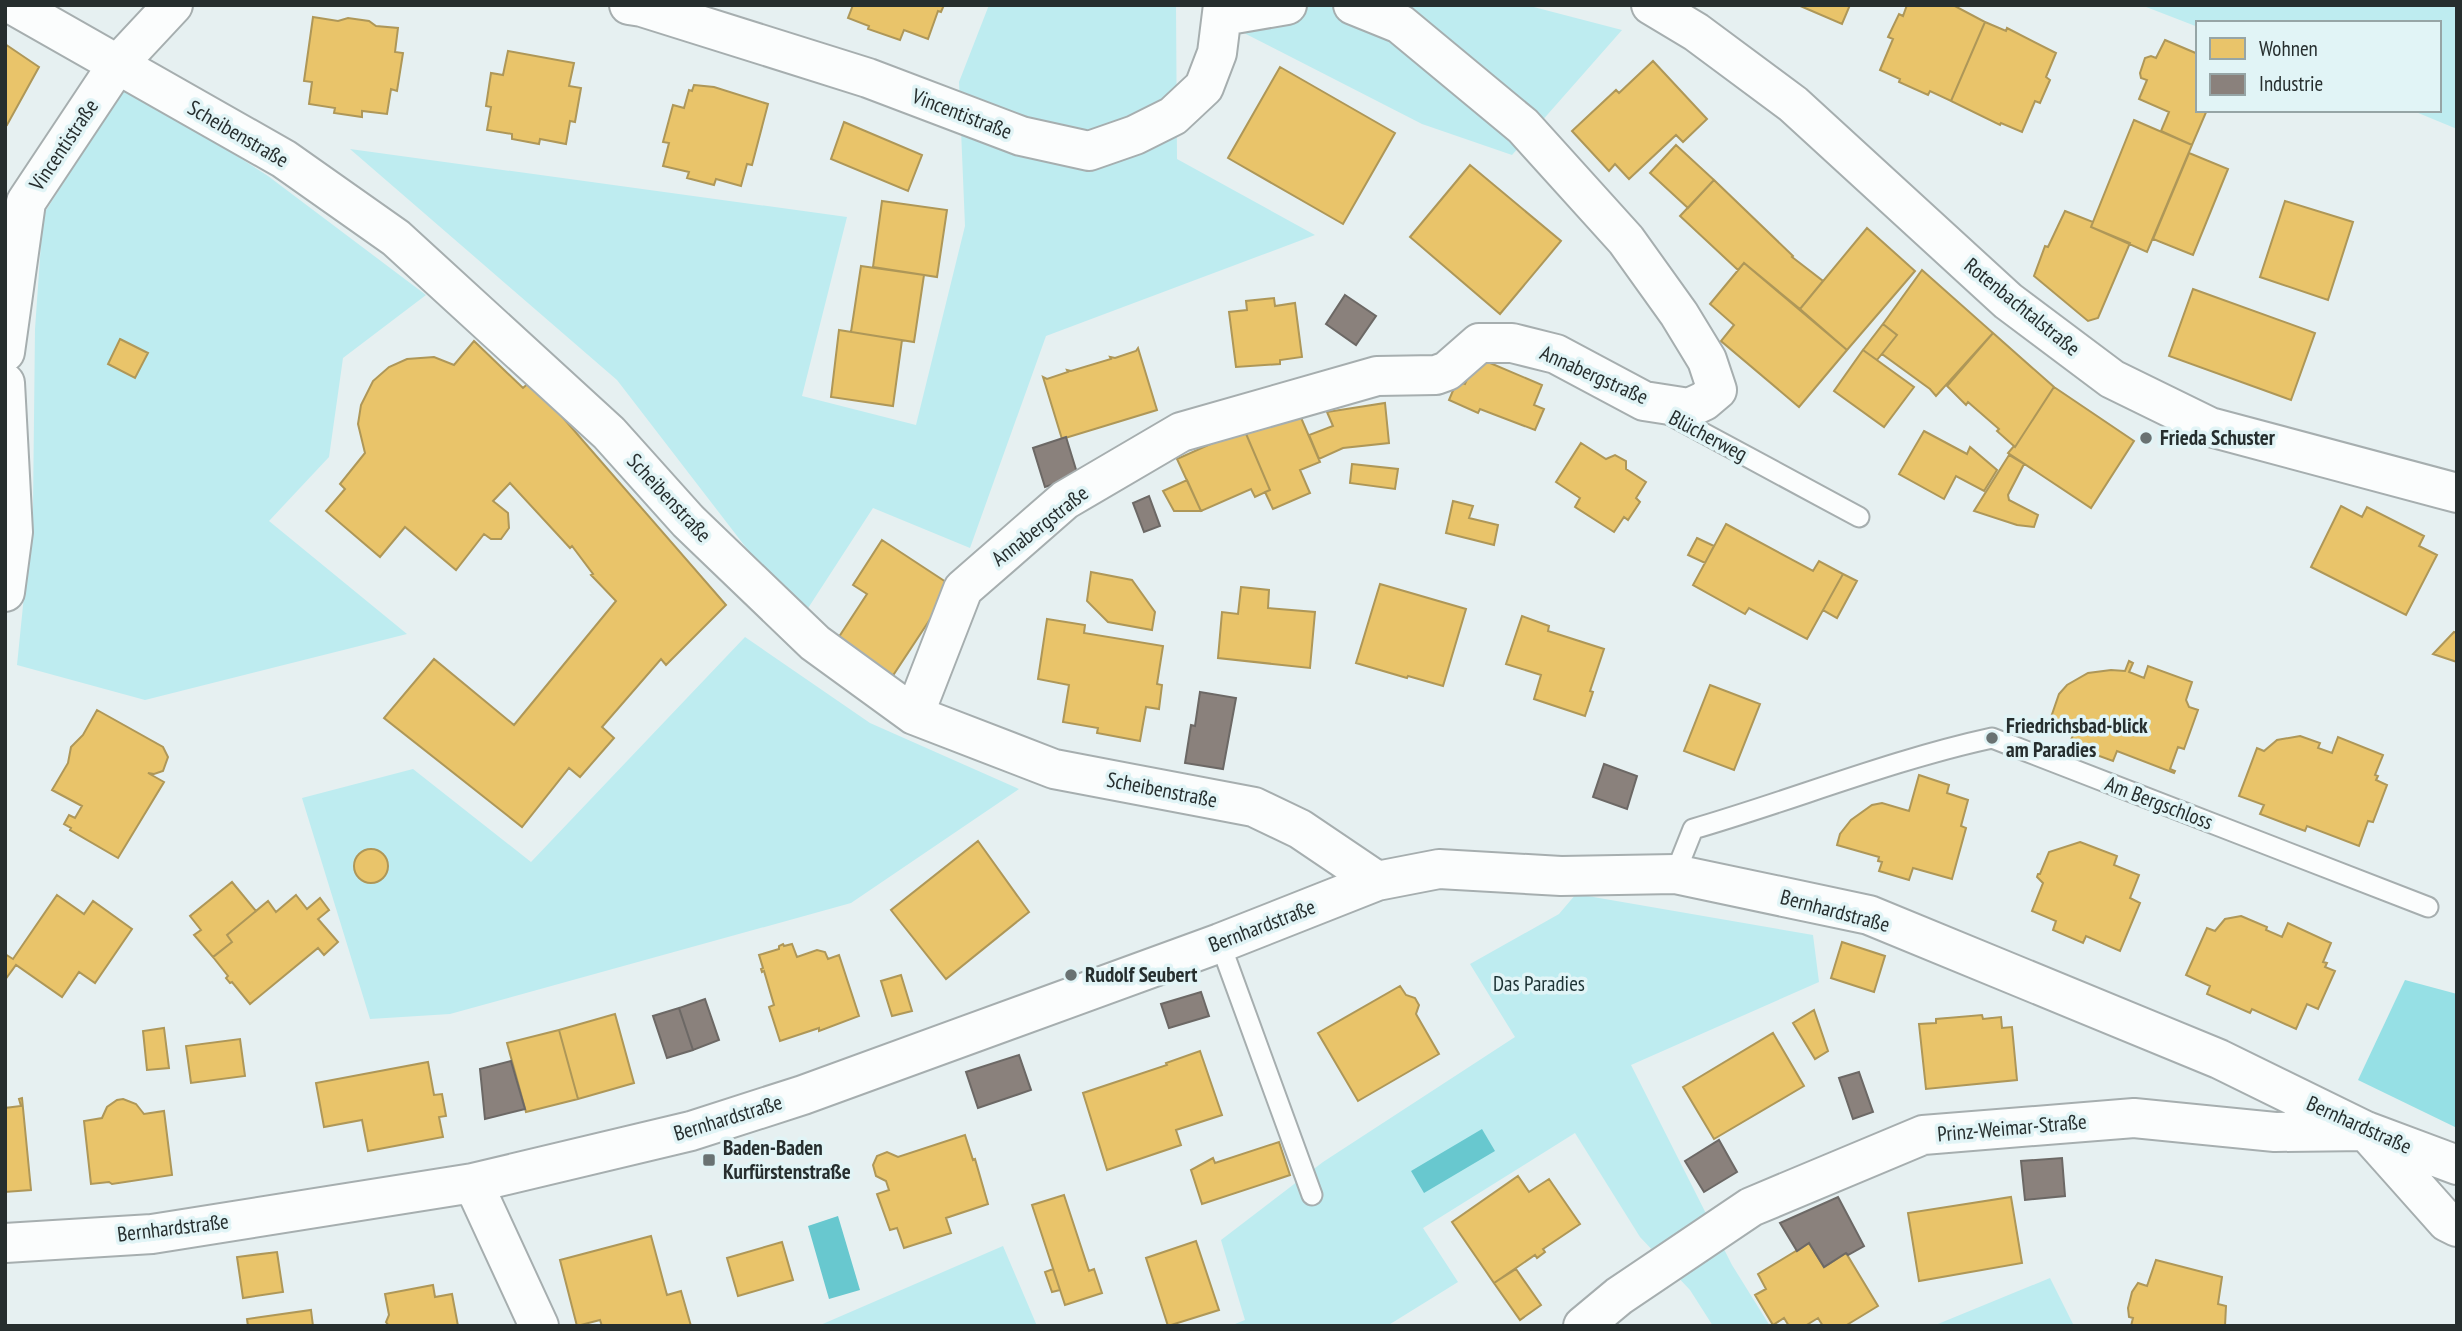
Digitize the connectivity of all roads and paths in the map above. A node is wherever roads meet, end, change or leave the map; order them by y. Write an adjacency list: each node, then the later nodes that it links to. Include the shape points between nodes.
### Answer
1 (13, 5): 8 (street, Scheibenstraße)
2 (173, 5): 8 (street, Vincentistraße)
3 (629, 5): 7 (street, Vincentistraße, via 869,78 1021,136 1089,151 1173,116 1204,87 1217,53)
4 (1287, 5): 7 (street)
5 (1353, 5): 10 (street, Annabergstraße, via 1401,24 1523,125 1626,240 1707,360 1717,390 1689,408 1644,401)
6 (1651, 5): 12 (street, Rotenbachtalstraße, via 1696,32 1793,104 2008,301 2112,379 2210,427)
7 (1223, 11)
8 (117, 65): 9 (street, Vincentistraße, via 26,202); 15 (street, Scheibenstraße, via 284,159 396,238 609,433 688,521 816,643)
9 (5, 352)
10 (1556, 354): 13 (lane, Blücherweg); 15 (street, Annabergstraße, via 1512,343 1479,343 1436,375 1377,376 1181,432 1065,500 963,589)
11 (5, 383): 14 (street, via 13,531)
12 (2457, 493)
13 (1859, 517)
14 (5, 592)
15 (914, 715): 17 (street, Scheibenstraße, via 1054,769 1254,807 1300,829)
16 (1675, 874): 17 (street, Bernhardstraße, via 1562,876 1439,869); 18 (lane, Am Bergschloss, via 1693,829 1945,748 1992,738); 20 (street, Bernhardstraße, via 1869,915 2219,1059)
17 (1377, 881): 19 (street, Bernhardstraße)
18 (2428, 907)
19 (1220, 943): 22 (street, Bernhardstraße, via 803,1095 691,1130); 23 (lane)
20 (2366, 1131): 21 (street, Bernhardstraße); 24 (street, via 2447,1223); 27 (street, Prinz-Weimar-Straße, via 2275,1132 2134,1118 1923,1135 1751,1207 1619,1296)
21 (2457, 1166)
22 (473, 1183): 25 (street, Bernhardstraße, via 152,1234); 26 (street)
23 (1312, 1195)
24 (2457, 1227)
25 (5, 1243)
26 (539, 1326)
27 (1583, 1326)

